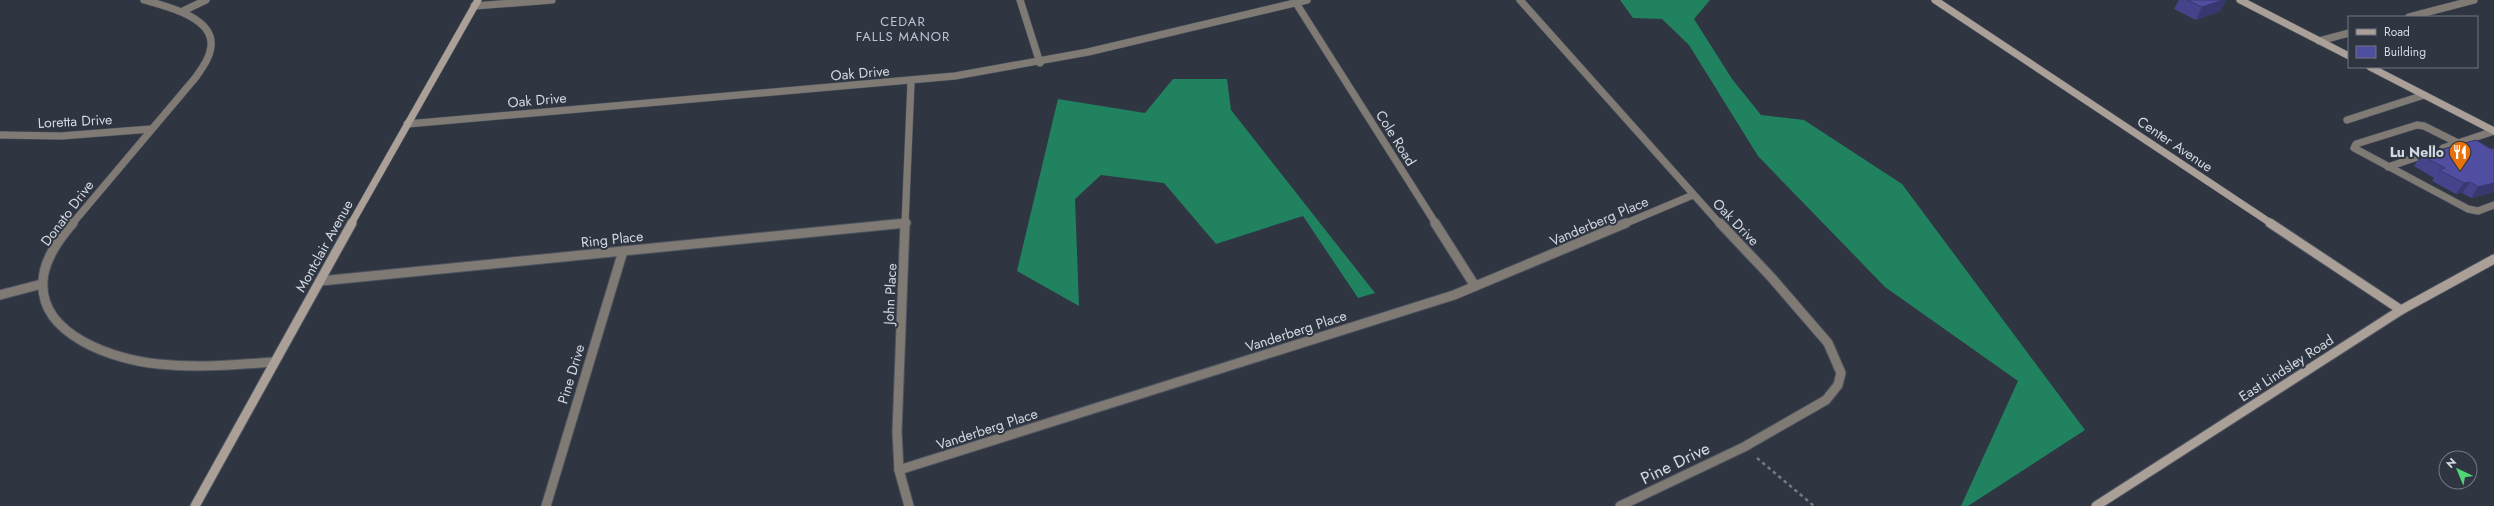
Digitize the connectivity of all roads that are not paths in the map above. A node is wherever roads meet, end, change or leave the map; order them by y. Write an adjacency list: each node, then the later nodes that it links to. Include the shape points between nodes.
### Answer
1 (144, 0): 13 (street, Donato Drive)
2 (206, 0): 13 (street)
3 (478, 0): 12 (street, Montclair Avenue)
4 (552, 0): 12 (street)
5 (1020, 0): 18 (street)
6 (1307, 0): 11 (street, Oak Drive)
7 (1520, 0): 33 (street, Oak Drive)
8 (1935, 0): 42 (street, Center Avenue)
9 (2240, 0): 16 (street)
10 (2474, 0): 14 (street)
11 (1296, 3): 18 (street, Oak Drive, via 1131,45); 40 (street, Cole Road)
12 (474, 6): 23 (street, Montclair Avenue)
13 (183, 11): 24 (street, Donato Drive, via 195,18 209,34 212,43 210,54 197,78)
14 (2413, 16)
15 (2348, 33): 16 (street)
16 (2319, 41): 17 (street)
17 (2348, 56)
18 (1040, 63): 20 (street, Oak Drive)
19 (2372, 68): 21 (street)
20 (911, 82): 23 (street, Oak Drive); 35 (street, John Place)
21 (2424, 95): 22 (street); 25 (street)
22 (2347, 120)
23 (407, 124): 38 (street, Montclair Avenue)
24 (151, 129): 26 (street, Loretta Drive, via 61,136); 39 (street, Donato Drive, via 62,237 52,253)
25 (2494, 131): 27 (street)
26 (0, 135)
27 (2469, 139): 28 (street); 29 (street)
28 (2458, 143): 30 (street); 32 (street, via 2417,125 2356,144 2354,148)
29 (2482, 145)
30 (2443, 148)
31 (2431, 152): 32 (street)
32 (2388, 167): 34 (street, via 2468,209 2478,211)
33 (1693, 195): 40 (street, Vanderberg Place); 44 (street, Oak Drive, via 1828,343 1839,365 1838,385 1826,400)
34 (2494, 205)
35 (906, 223): 36 (street, Ring Place); 45 (street, John Place, via 896,432)
36 (623, 251): 38 (street, Ring Place); 47 (street, Pine Drive)
37 (2494, 259): 42 (street, East Lindsley Road)
38 (320, 281): 43 (street, Montclair Avenue)
39 (42, 284): 41 (street); 43 (street, via 44,299 61,326 93,347 114,355 194,366)
40 (1475, 286): 45 (street, Vanderberg Place)
41 (0, 295)
42 (2401, 310): 50 (street, East Lindsley Road)
43 (273, 362): 46 (street, Montclair Avenue)
44 (1744, 447): 49 (street, Pine Drive)
45 (899, 470): 48 (street, John Place)
46 (195, 506)
47 (546, 506)
48 (909, 506)
49 (1620, 506)
50 (2096, 506)

